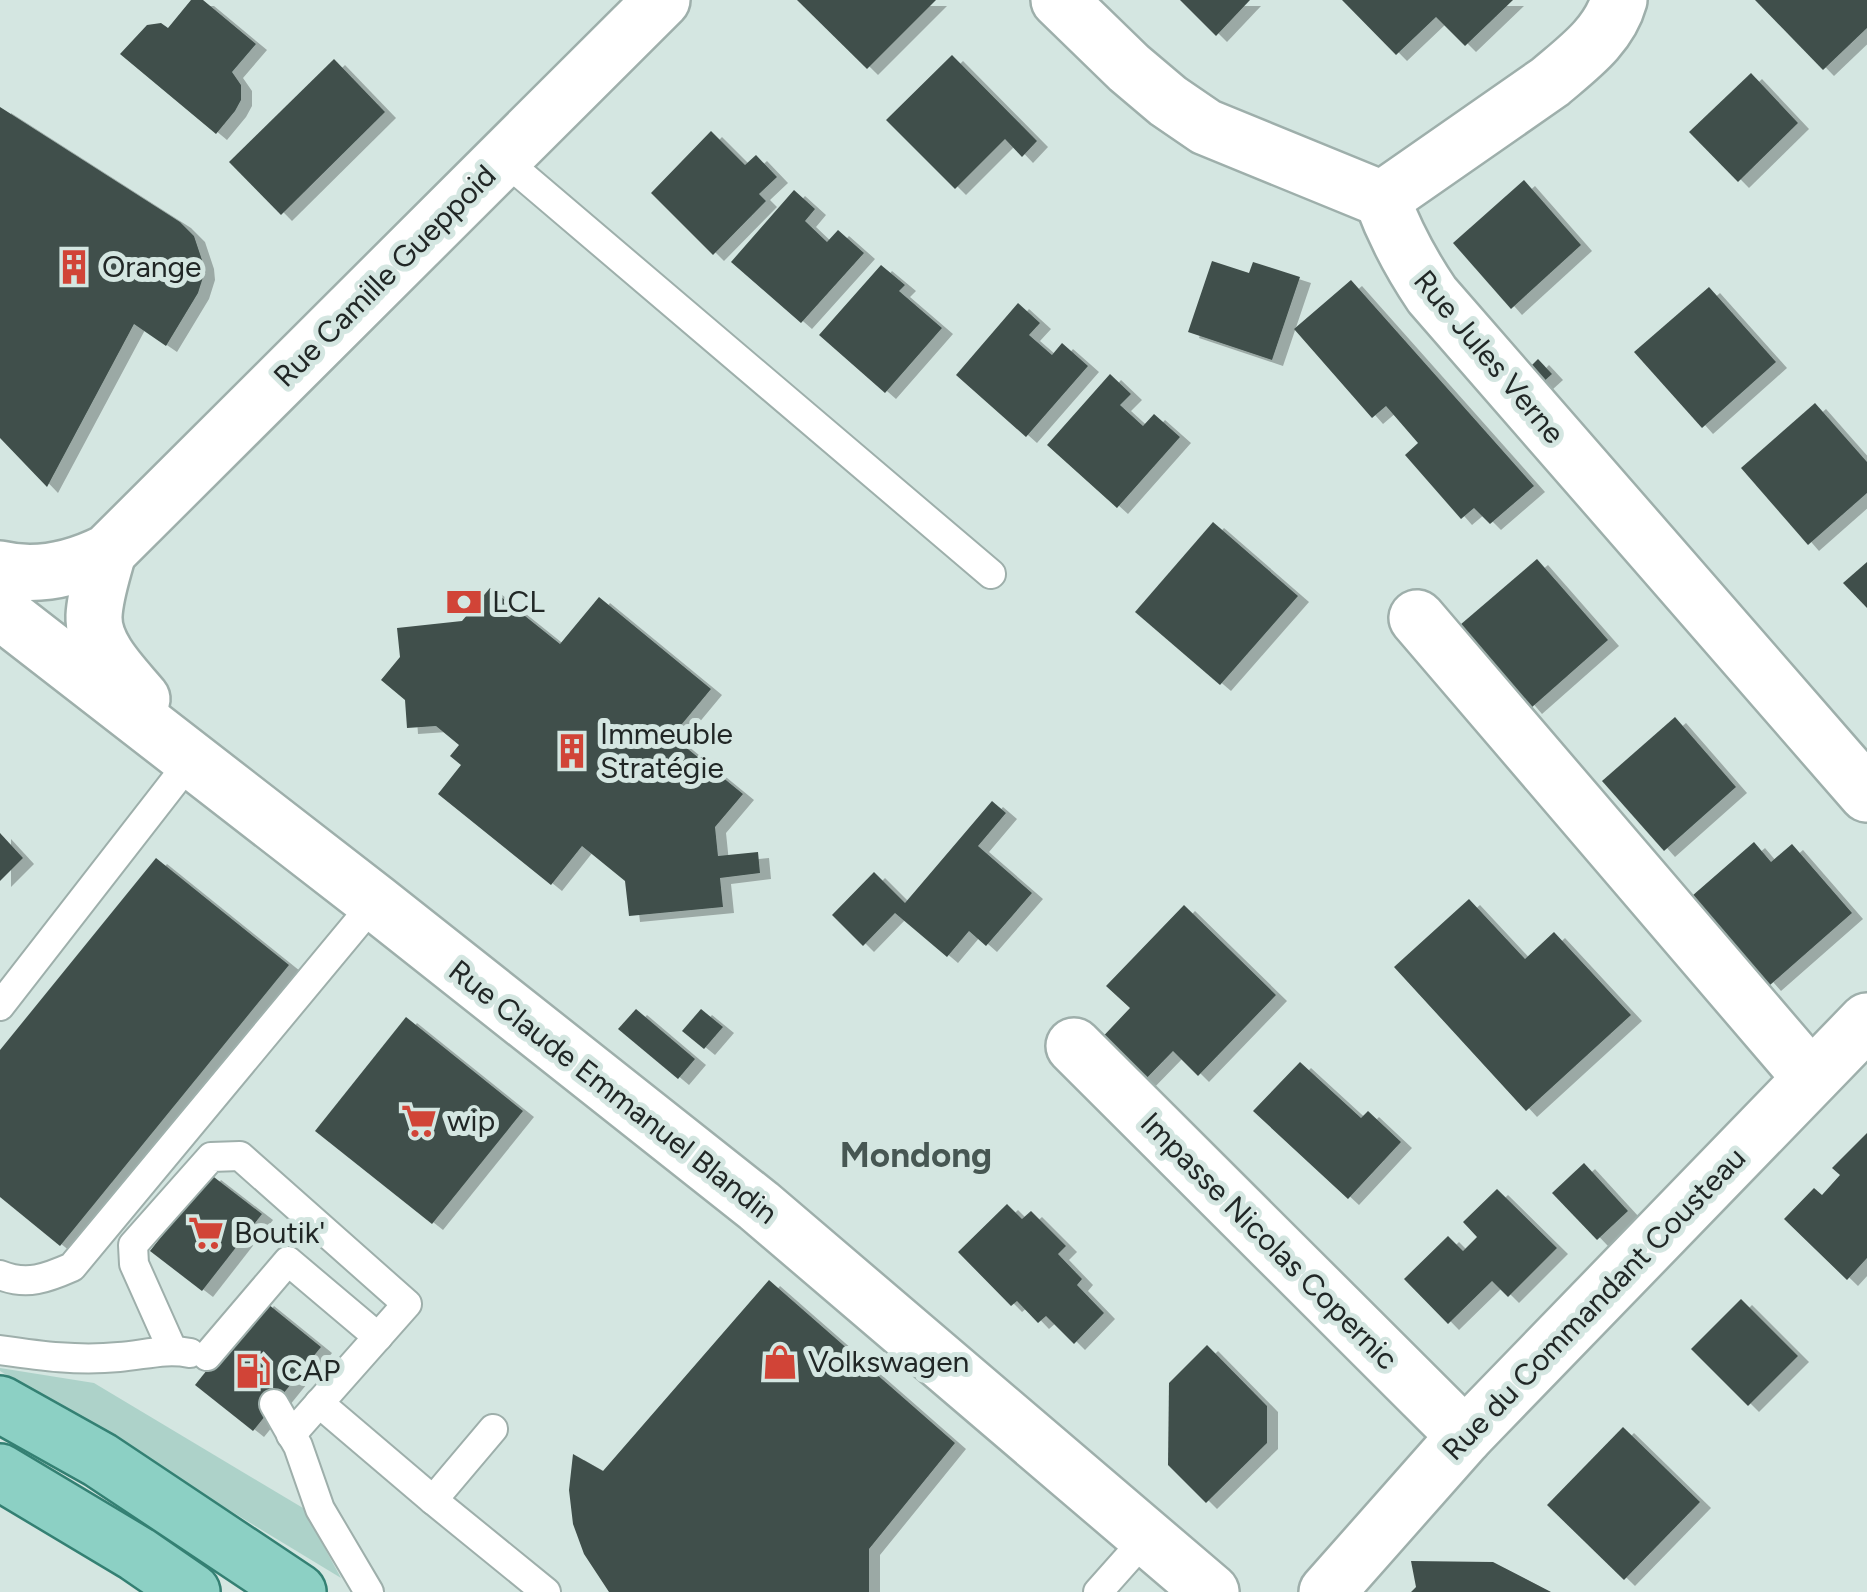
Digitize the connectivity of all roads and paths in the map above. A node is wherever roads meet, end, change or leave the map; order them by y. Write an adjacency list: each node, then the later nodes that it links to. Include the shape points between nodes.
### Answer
1 (662, 0): 4 (street, Rue Camille Gueppoid)
2 (1059, 0): 5 (street, via 1129,68 1206,127)
3 (1619, 0): 5 (street, via 1596,42 1550,82)
4 (502, 158): 6 (street, Rue Camille Gueppoid); 8 (lane)
5 (1382, 199): 12 (street, Rue Jules Verne, via 1395,235 1432,295)
6 (108, 552): 7 (street, Rue Camille Gueppoid, via 45,573); 11 (street, via 96,597 99,642)
7 (0, 569)
8 (991, 574)
9 (0, 611): 11 (street, Rue Claude Emmanuel Blandin)
10 (1417, 618): 17 (street)
11 (192, 760): 13 (street, Rue Claude Emmanuel Blandin); 14 (lane)
12 (1867, 794)
13 (374, 902): 20 (lane, via 72,1267 43,1280); 32 (street, Rue Claude Emmanuel Blandin, via 759,1206)
14 (0, 1006)
15 (1867, 1021): 17 (street, Rue du Commandant Cousteau)
16 (1074, 1046): 29 (street, Impasse Nicolas Copernic)
17 (1812, 1078): 29 (street, Rue du Commandant Cousteau)
18 (318, 1225): 19 (lane); 21 (lane, via 407,1304); 22 (lane, via 240,1156 211,1157 133,1245 134,1264)
19 (288, 1261): 21 (lane); 22 (lane, via 212,1357)
20 (0, 1275)
21 (378, 1337): 24 (lane)
22 (172, 1349): 23 (lane, via 66,1360)
23 (0, 1350)
24 (319, 1403): 28 (lane); 31 (lane)
25 (0, 1404): 34 (main road, via 100,1460)
26 (274, 1404): 28 (lane)
27 (493, 1429): 31 (lane)
28 (291, 1435): 35 (lane, via 320,1510)
29 (1465, 1436): 39 (street, Rue du Commandant Cousteau)
30 (0, 1472): 33 (main road)
31 (434, 1500): 36 (lane)
32 (1146, 1538): 37 (lane); 38 (street, Rue Claude Emmanuel Blandin)
33 (192, 1592)
34 (298, 1592)
35 (369, 1592)
36 (546, 1592)
37 (1098, 1592)
38 (1209, 1592)
39 (1326, 1592)

